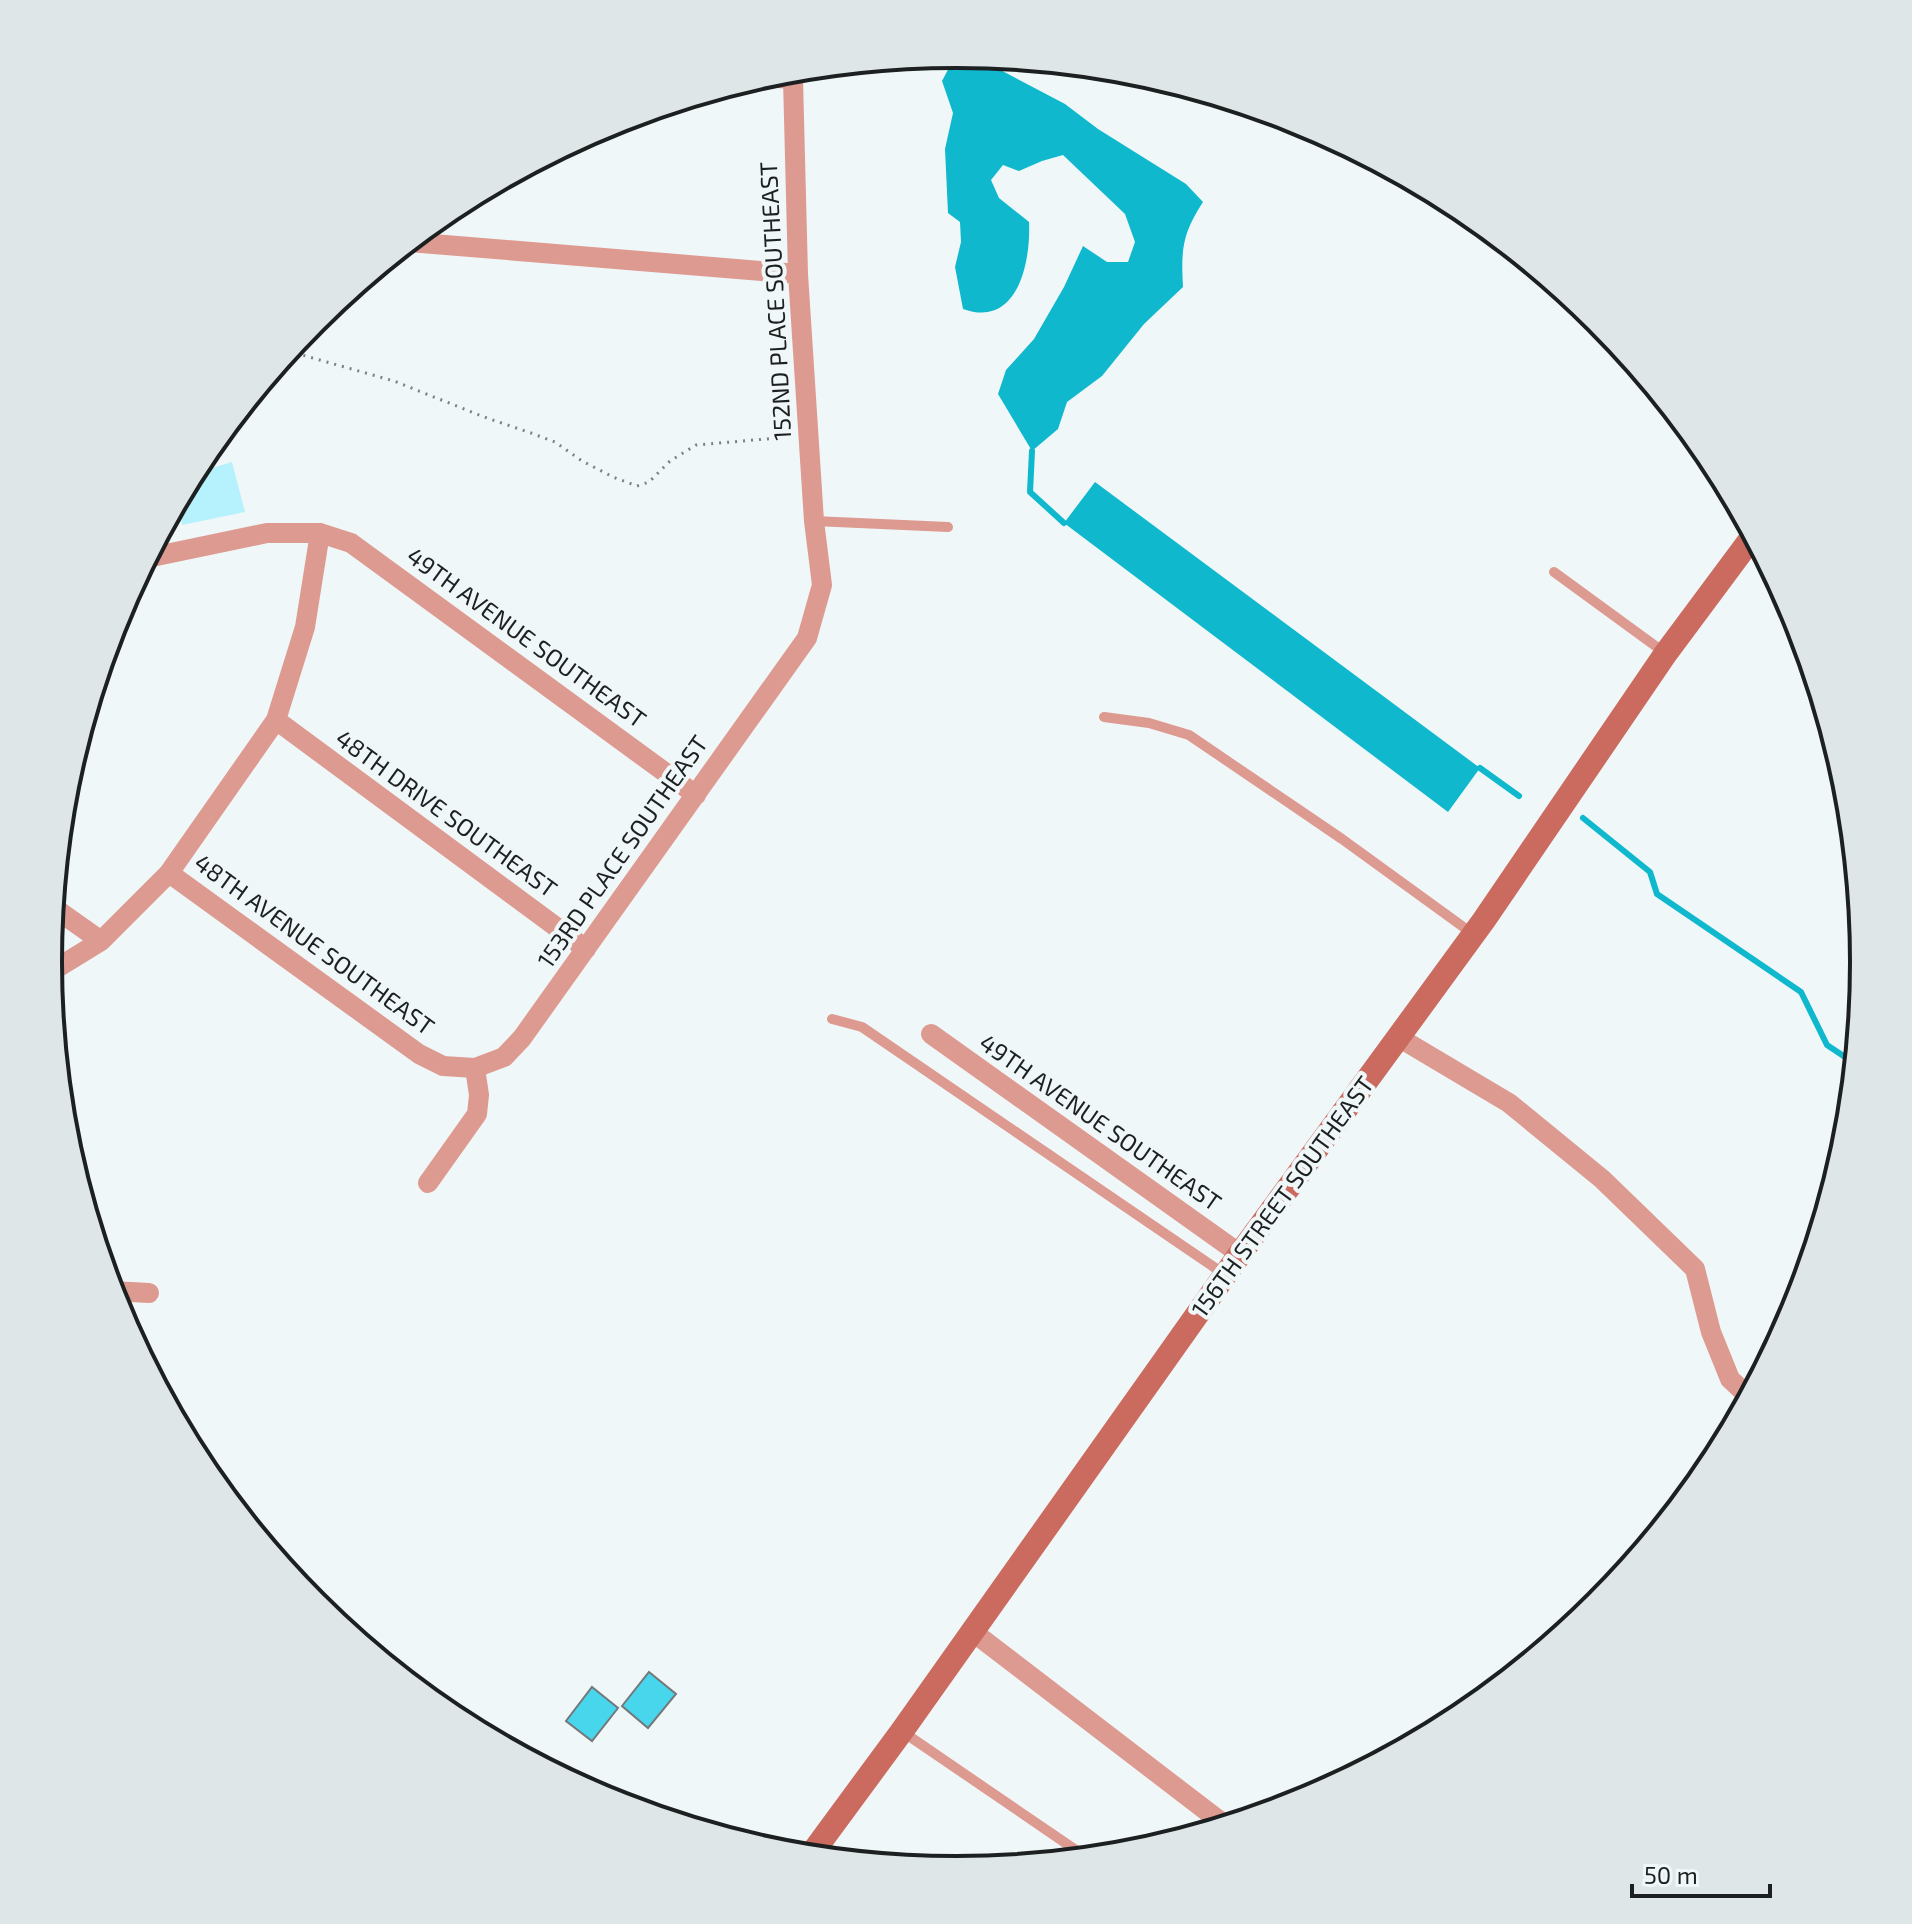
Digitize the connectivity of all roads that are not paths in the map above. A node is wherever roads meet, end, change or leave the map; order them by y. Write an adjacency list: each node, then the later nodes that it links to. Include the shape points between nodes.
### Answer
1 (794, 83): 3 (street, 152ND PLACE SOUTHEAST)
2 (425, 243): 3 (street)
3 (798, 274): 4 (street, 152ND PLACE SOUTHEAST)
4 (814, 521): 5 (lane); 13 (street, 153RD PLACE SOUTHEAST, via 822,585 807,638)
5 (948, 527)
6 (320, 533): 8 (street, via 267,533); 12 (street, via 305,627); 13 (street, 49TH AVENUE SOUTHEAST, via 351,543)
7 (1746, 545): 10 (street, 156TH STREET SOUTHEAST)
8 (160, 555)
9 (1554, 572): 10 (lane)
10 (1666, 653): 16 (street, 156TH STREET SOUTHEAST)
11 (1104, 717): 16 (lane, via 1189,735)
12 (276, 720): 14 (street); 18 (street, 48TH DRIVE SOUTHEAST)
13 (696, 795): 18 (street, 153RD PLACE SOUTHEAST)
14 (169, 873): 17 (street); 23 (street, 48TH AVENUE SOUTHEAST, via 419,1054 443,1066)
15 (64, 915): 17 (street)
16 (1473, 934): 22 (street, 156TH STREET SOUTHEAST)
17 (101, 941): 19 (street)
18 (586, 949): 23 (street, 153RD PLACE SOUTHEAST, via 522,1038 504,1057)
19 (62, 965)
20 (832, 1019): 26 (lane, via 862,1027)
21 (931, 1034): 25 (street, 49TH AVENUE SOUTHEAST)
22 (1398, 1037): 25 (street, 156TH STREET SOUTHEAST); 29 (street, via 1509,1103 1602,1179 1695,1269 1711,1332 1730,1379)
23 (475, 1068): 24 (street, via 477,1114)
24 (428, 1183)
25 (1240, 1254): 26 (street, 156TH STREET SOUTHEAST)
26 (1225, 1275): 30 (street, 156TH STREET SOUTHEAST)
27 (125, 1292): 28 (street)
28 (149, 1293)
29 (1741, 1389)
30 (973, 1632): 31 (street, 156TH STREET SOUTHEAST); 32 (street)
31 (902, 1731): 33 (street, 156TH STREET SOUTHEAST); 34 (lane)
32 (1215, 1817)
33 (818, 1845)
34 (1073, 1848)

